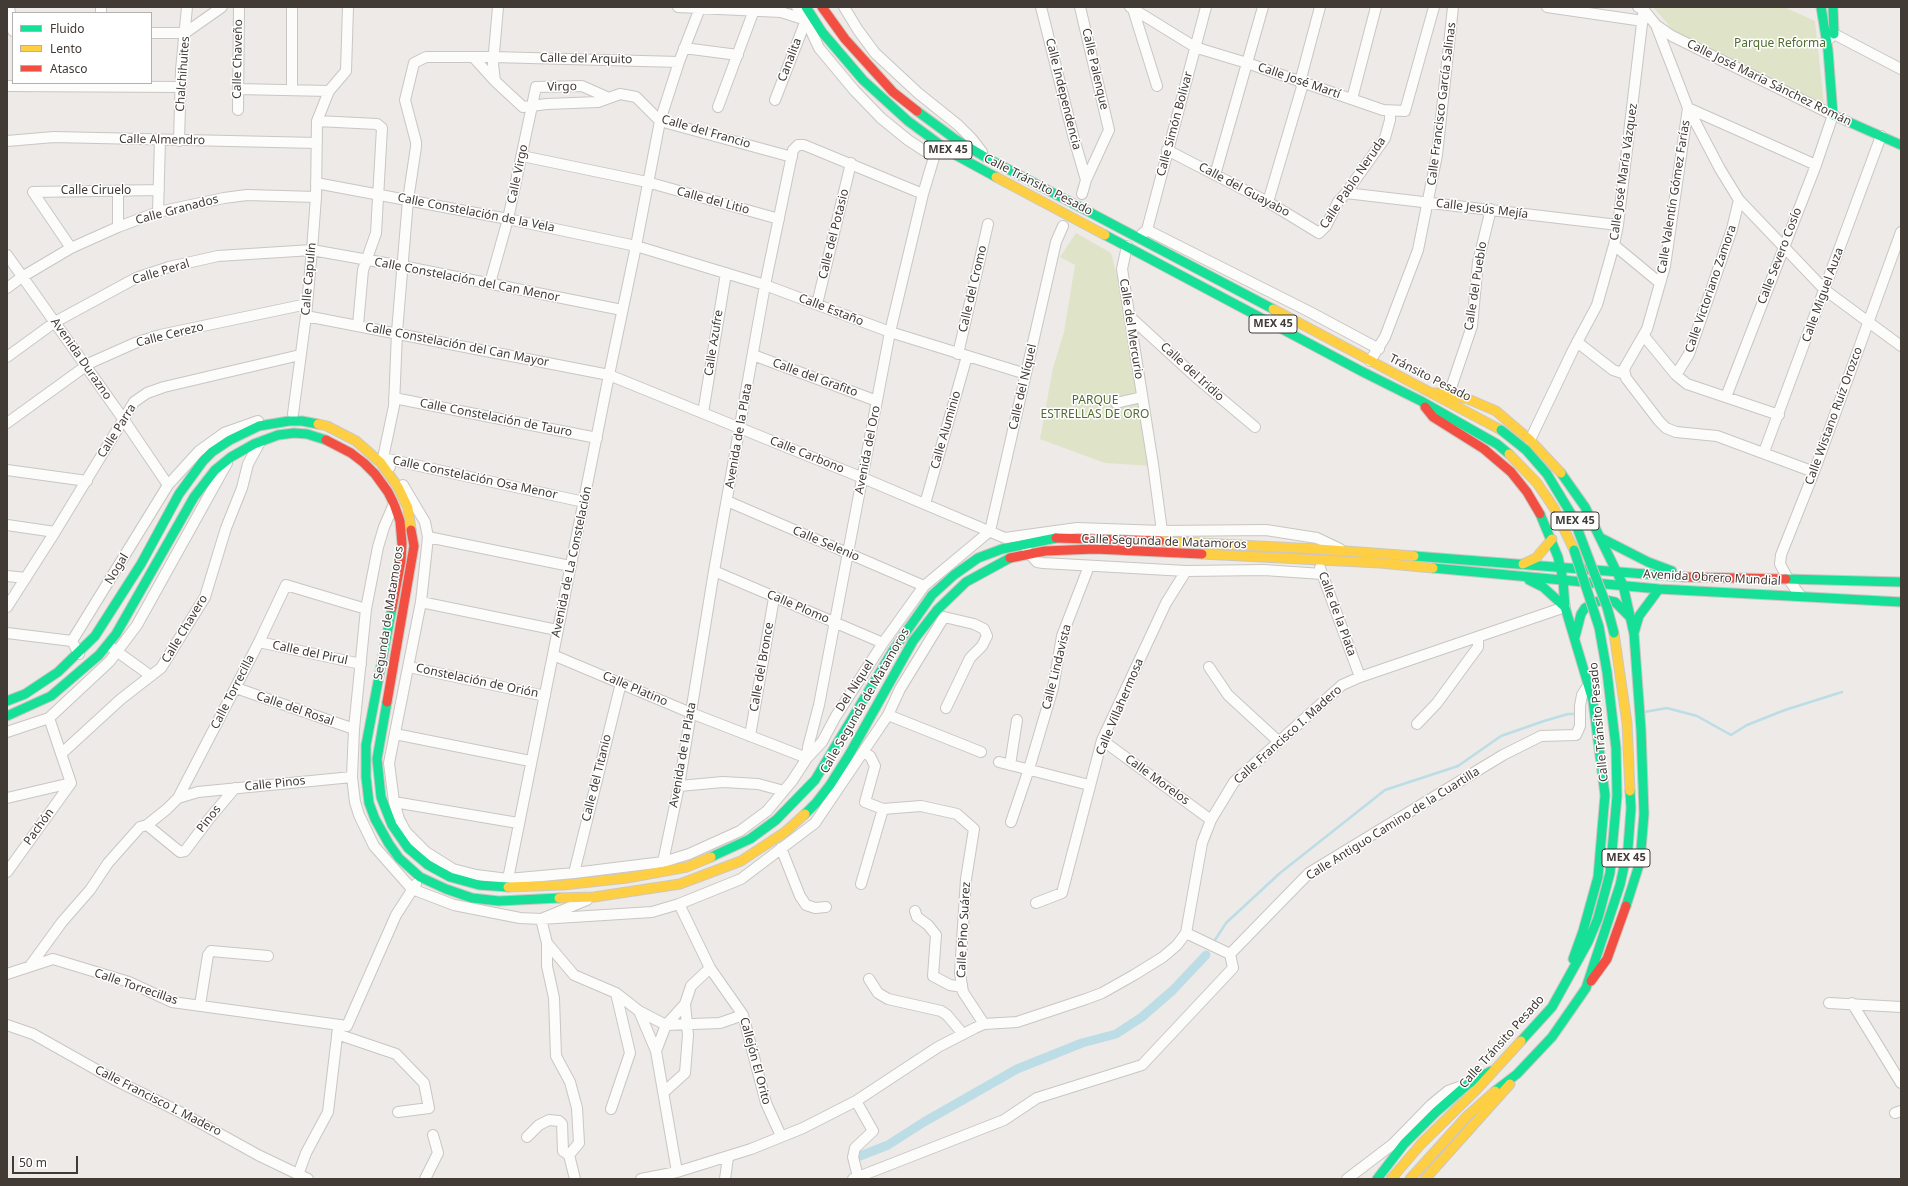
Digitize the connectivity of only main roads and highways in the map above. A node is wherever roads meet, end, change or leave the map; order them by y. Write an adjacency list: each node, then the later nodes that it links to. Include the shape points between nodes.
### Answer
1 (806, 7): 8 (main road, Calle Tránsito Pesado / MEX 45, via 822,32 863,80 889,105 938,144 980,169)
2 (822, 7): 7 (main road, Calle Tránsito Pesado / MEX 45, via 845,39 893,92 925,118 985,157)
3 (1821, 7): 5 (main road)
4 (1833, 7): 5 (main road)
5 (1830, 37): 6 (main road, Calle José María Sánchez Román, via 1833,114)
6 (1901, 146)
7 (1138, 238): 9 (main road, Tránsito Pesado / MEX 45)
8 (1127, 246): 10 (main road, Tránsito Pesado / MEX 45)
9 (1433, 394): 11 (main road, via 1448,394 1468,399 1496,412 1530,440 1562,474 1585,507); 27 (main road, Tránsito Pesado / MEX 45, bridge, via 1501,430 1526,450 1536,462 1563,498 1573,517 1607,607)
10 (1421, 401): 12 (main road, via 1434,417 1484,449 1511,472 1527,492); 13 (main road, Tránsito Pesado / MEX 45, via 1497,444 1512,456 1537,482 1554,508)
11 (1599, 535): 14 (main road, via 1591,553 1572,563); 17 (main road); 19 (main road, via 1648,562)
12 (1552, 539): 14 (main road); 15 (main road, via 1536,558)
13 (1574, 550): 35 (main road, Calle Tránsito Pesado / MEX 45, bridge, via 1599,627 1608,672 1618,764 1618,796 1610,873 1600,911 1588,942)
14 (1558, 557): 16 (main road)
15 (1523, 564): 16 (main road, Avenida Obrero Mundial); 32 (main road, Calle Segunda de Matamoros, via 1318,549 1092,538 1053,538 1002,549 978,558 932,595 892,652 815,780 776,820 750,839 687,867 627,878 563,885 510,887 480,885 450,876 428,865 408,848 392,825 381,797)
16 (1560, 568): 17 (main road, Avenida Obrero Mundial); 20 (main road)
17 (1616, 572): 19 (main road, Avenida Obrero Mundial); 22 (main road)
18 (1522, 577): 20 (main road, Avenida Obrero Mundial); 25 (main road, via 1543,587); 33 (main road, Calle Segunda de Matamoros, via 1380,563 1095,549 1046,551 1011,557 966,582 937,610 913,641 849,755 816,803 786,832 741,861 680,884 594,897 530,901 472,898 446,889 420,877 399,858 385,838 369,803)
19 (1687, 577): 21 (main road, Avenida Obrero Mundial)
20 (1563, 580): 22 (main road, Avenida Obrero Mundial); 25 (main road)
21 (1901, 582)
22 (1623, 585): 23 (main road, Avenida Obrero Mundial); 26 (main road)
23 (1659, 589): 24 (main road, Avenida Obrero Mundial); 28 (main road, via 1639,616)
24 (1901, 602)
25 (1565, 607): 29 (main road)
26 (1629, 616): 28 (main road); 29 (main road, via 1615,602 1595,602 1585,608 1578,620)
27 (1614, 633): 34 (main road, Calle Tránsito Pesado / MEX 45, via 1627,723 1631,801 1628,848 1610,920)
28 (1634, 634): 34 (main road, via 1644,814 1640,862 1607,959)
29 (1575, 639): 35 (main road, via 1593,701 1600,745 1605,808 1598,877 1583,931)
30 (7, 701): 32 (main road, Segunda de Matamoros, via 25,694 58,672 79,654 103,626 179,494 203,461 220,446 258,424 309,422 327,426 356,441 382,461 408,508 414,546)
31 (7, 716): 33 (main road, Segunda de Matamoros, via 51,696 86,667 107,645 152,573 194,497 215,470 230,457 260,442 278,435 307,434 329,441 352,453 375,474 394,504 400,521 401,561 372,706)
32 (377, 759)
33 (365, 761)
34 (1586, 988): 37 (main road, Calle Tránsito Pesado / MEX 45, via 1552,1037)
35 (1560, 994): 36 (main road, Calle Tránsito Pesado / MEX 45, via 1539,1022)
36 (1494, 1069): 38 (main road, via 1468,1084 1418,1129); 39 (main road, Calle Tránsito Pesado / MEX 45, via 1421,1144)
37 (1517, 1074): 40 (main road, Calle Tránsito Pesado / MEX 45, via 1467,1116); 41 (main road, via 1505,1092)
38 (1377, 1179)
39 (1391, 1179)
40 (1410, 1179)
41 (1425, 1179)

